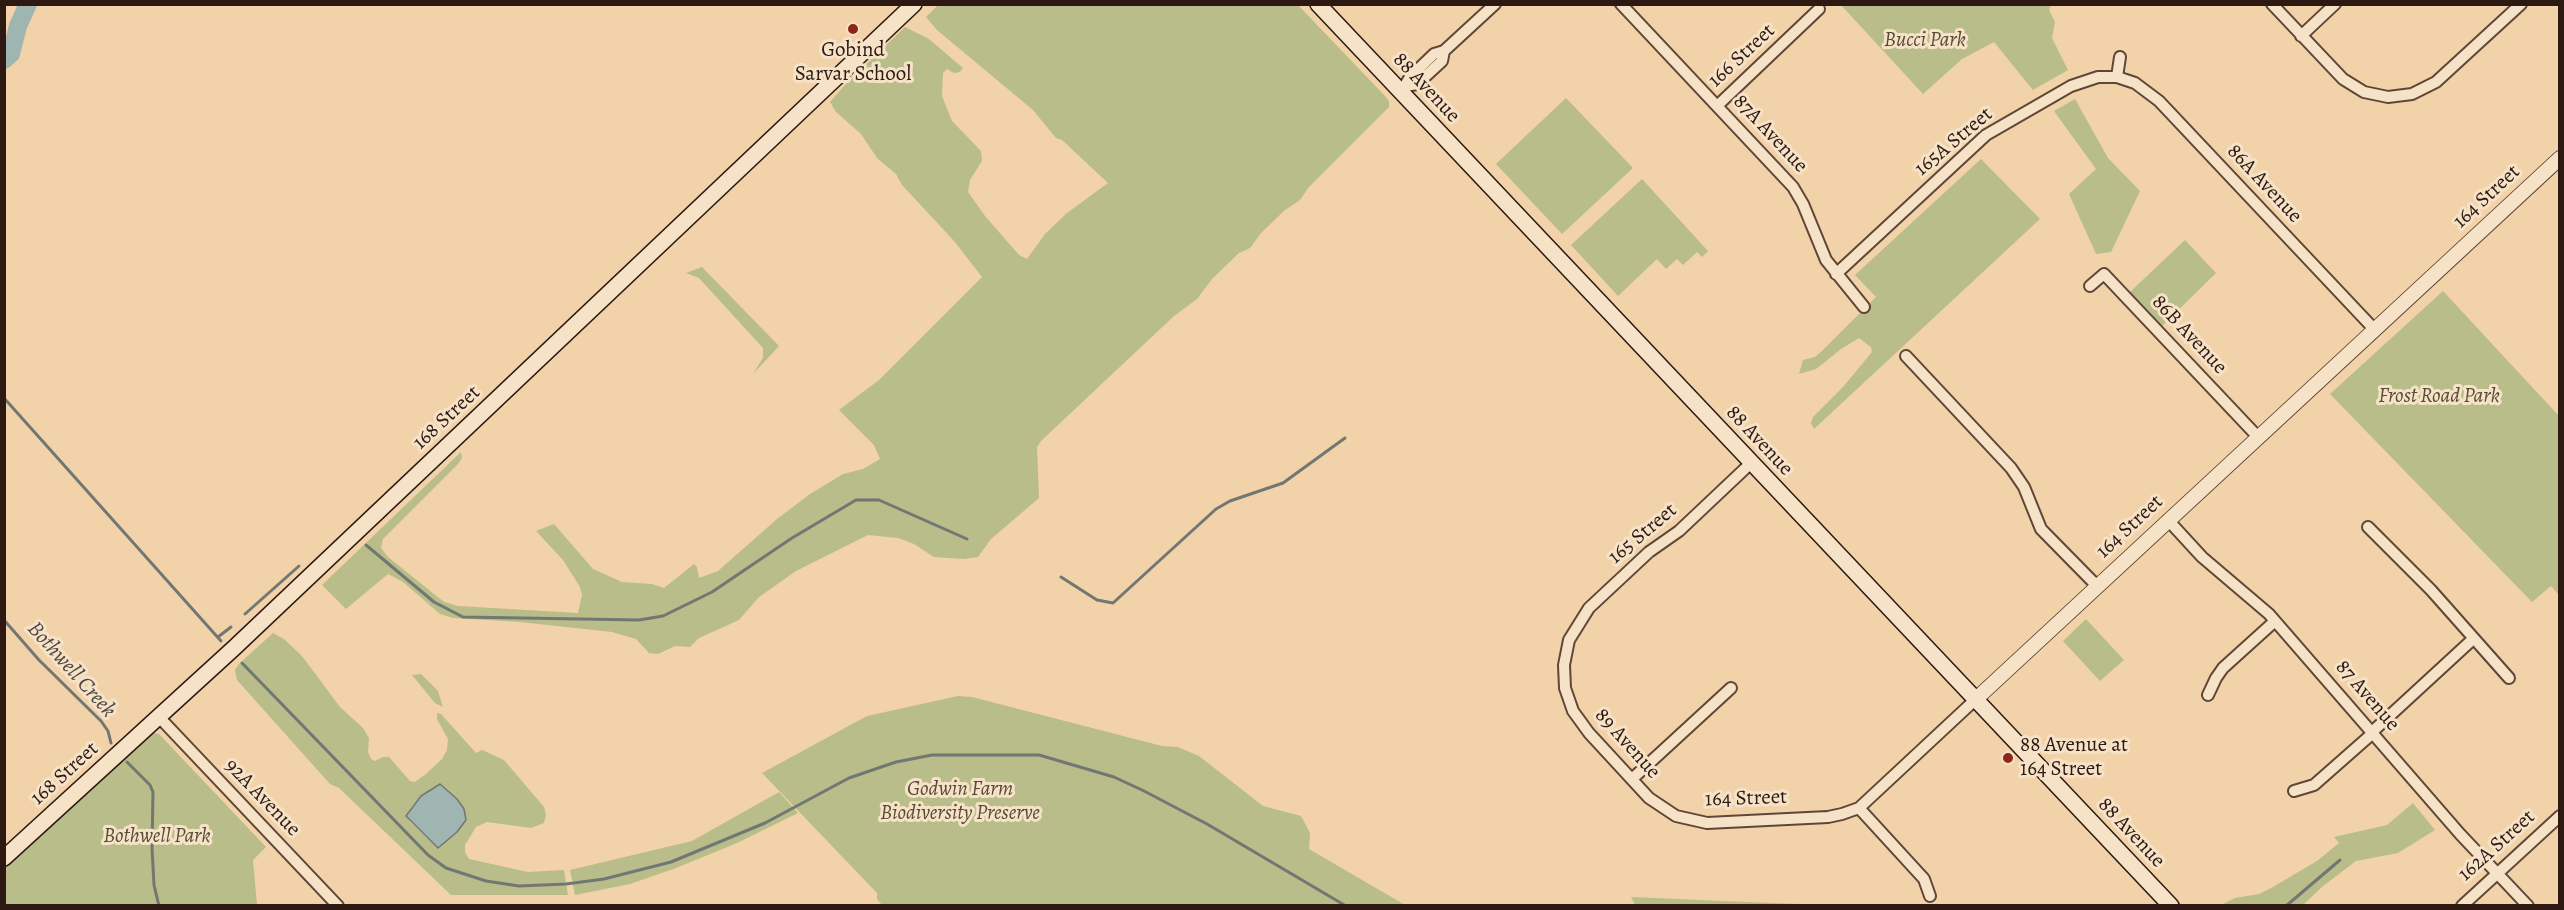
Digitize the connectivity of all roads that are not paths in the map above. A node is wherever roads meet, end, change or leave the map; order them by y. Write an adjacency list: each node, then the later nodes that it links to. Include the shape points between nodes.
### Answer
1 (914, 4): 32 (main road, 168 Street)
2 (1318, 4): 12 (main road, 88 Avenue)
3 (1494, 4): 12 (street, via 1444,51 1434,54)
4 (1621, 4): 13 (street, 87A Avenue)
5 (2272, 4): 9 (street)
6 (2335, 4): 9 (street)
7 (2521, 4): 9 (street, via 2436,82 2412,93 2388,97 2364,92 2345,82)
8 (1819, 9): 13 (street, 166 Street)
9 (2301, 36)
10 (2120, 57): 11 (street)
11 (2117, 77): 15 (street, 165A Street, via 2098,77 2075,84 1990,132); 18 (street, 86A Avenue, via 2135,83 2159,101)
12 (1406, 85): 21 (main road, 88 Avenue)
13 (1717, 106): 15 (street, 87A Avenue, via 1793,187)
14 (2559, 158): 18 (street, 164 Street)
15 (1836, 274): 17 (street, 87A Avenue)
16 (2090, 286): 20 (street, 86B Avenue, via 2104,274)
17 (1864, 307)
18 (2374, 329): 20 (street, 164 Street)
19 (1906, 356): 24 (street, via 2011,468 2026,490 2041,529)
20 (2258, 437): 22 (street, 164 Street)
21 (1751, 463): 27 (street, 165 Street, via 1589,608); 31 (main road, 88 Avenue)
22 (2168, 520): 24 (street, 164 Street); 25 (street, 87 Avenue, via 2202,557)
23 (2368, 527): 26 (street)
24 (2097, 586): 31 (street, 164 Street)
25 (2275, 621): 30 (street, via 2223,668); 33 (street, 87 Avenue)
26 (2473, 639): 28 (street); 33 (street)
27 (1569, 640): 34 (street, 89 Avenue, via 1565,688 1573,711)
28 (2509, 678)
29 (1731, 688): 34 (street)
30 (2208, 695)
31 (1976, 699): 36 (street, 164 Street); 43 (main road, 88 Avenue)
32 (159, 717): 39 (main road, 168 Street); 42 (street, 92A Avenue)
33 (2372, 732): 35 (street, via 2314,785); 40 (street, 87 Avenue)
34 (1632, 779): 38 (street, 89 Avenue, via 1657,805)
35 (2294, 791)
36 (1859, 808): 38 (street, 164 Street, via 1828,817 1707,824); 41 (street, via 1924,879)
37 (2559, 816): 40 (street, 162A Street)
38 (1686, 820)
39 (4, 858)
40 (2497, 873): 44 (street, 162A Street); 45 (street, 87 Avenue)
41 (1930, 896)
42 (338, 906)
43 (2171, 906)
44 (2462, 906)
45 (2528, 906)

